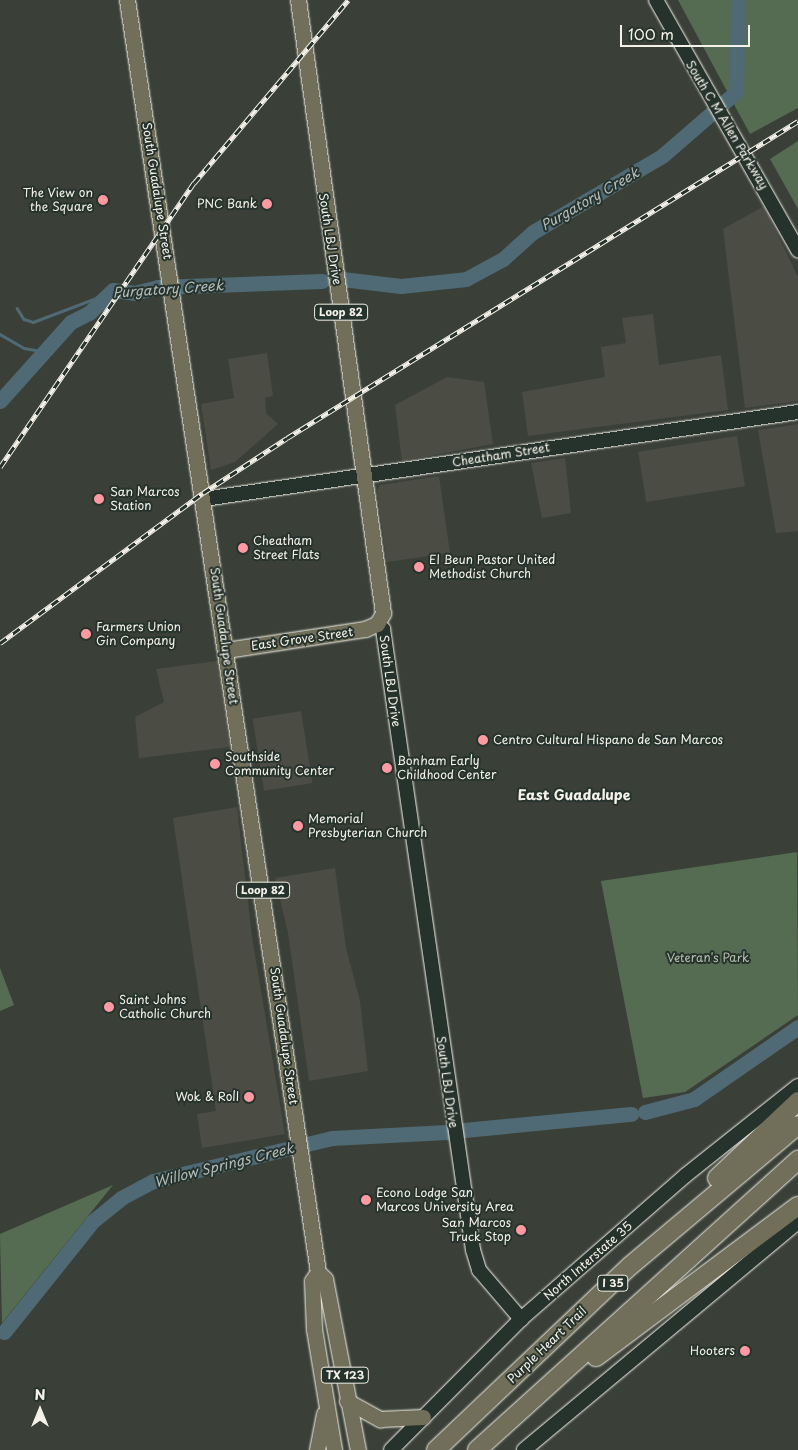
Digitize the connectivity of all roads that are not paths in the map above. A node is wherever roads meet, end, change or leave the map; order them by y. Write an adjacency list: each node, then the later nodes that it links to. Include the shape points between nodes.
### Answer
1 (127, 0): 7 (main road, South Guadalupe Street / Loop 82)
2 (298, 0): 6 (main road, South LBJ Drive / Loop 82)
3 (656, 0): 4 (street, South C M Allen Parkway)
4 (798, 250)
5 (798, 412): 6 (street, Cheatham Street)
6 (365, 476): 7 (street, Cheatham Street); 8 (main road, South LBJ Drive / Loop 82, via 382,607)
7 (204, 499): 9 (main road, South Guadalupe Street / Loop 82)
8 (377, 624): 9 (main road, East Grove Street, via 365,629); 18 (street, South LBJ Drive, via 383,629 472,1245 479,1270)
9 (226, 650): 17 (main road, South Guadalupe Street / Loop 82)
10 (798, 1086): 18 (street, North Interstate 35, via 686,1175)
11 (798, 1101): 16 (highway)
12 (798, 1125): 16 (highway, Purple Heart Trail / I 35)
13 (798, 1160): 22 (highway, I 35)
14 (798, 1206): 22 (highway)
15 (798, 1222): 29 (street)
16 (640, 1258): 27 (highway, Purple Heart Trail / I 35)
17 (318, 1272): 19 (main road, South Guadalupe Street / TX 123, via 325,1279); 20 (main road, South Guadalupe Street / Loop 82, via 312,1281 312,1298)
18 (521, 1319): 21 (street, North Interstate 35)
19 (348, 1401): 21 (main road, via 380,1419); 26 (main road, South Guadalupe Street / TX 123)
20 (325, 1408): 24 (main road); 25 (main road, South Guadalupe Street / Loop 82)
21 (423, 1418): 23 (street, North Interstate 35)
22 (503, 1426): 28 (highway, I 35)
23 (392, 1449)
24 (317, 1450)
25 (334, 1450)
26 (358, 1450)
27 (436, 1450)
28 (477, 1450)
29 (524, 1450)

